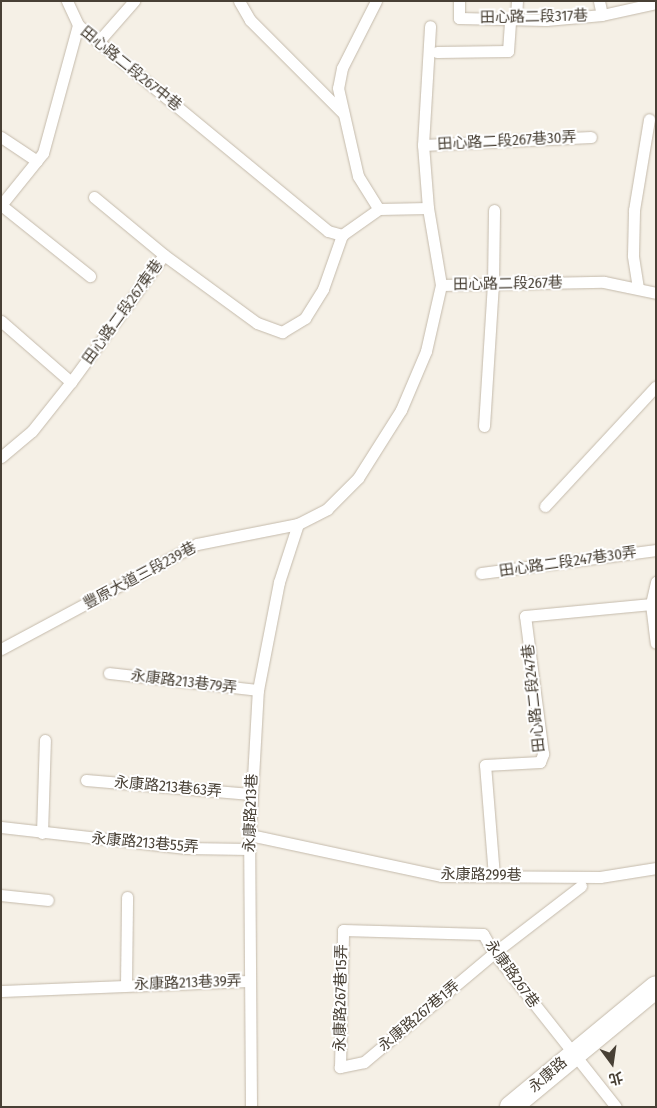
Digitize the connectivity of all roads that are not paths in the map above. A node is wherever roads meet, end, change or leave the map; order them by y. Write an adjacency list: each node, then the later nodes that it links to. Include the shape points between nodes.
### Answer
1 (66, 1): 11 (lane)
2 (134, 1): 13 (lane)
3 (239, 1): 15 (lane, via 250,20)
4 (376, 1): 15 (lane, via 342,68 338,88)
5 (459, 1): 10 (lane, 田心路二段317巷, via 459,18)
6 (517, 1): 10 (lane)
7 (599, 1): 9 (lane)
8 (656, 3): 9 (lane, 田心路二段317巷)
9 (602, 15): 10 (lane, 田心路二段317巷)
10 (513, 19): 14 (lane, via 508,51)
11 (78, 25): 13 (lane, 田心路二段267中巷); 20 (lane, 田心路二段267中巷, via 54,124)
12 (430, 26): 19 (lane, 田心路二段267巷30弄)
13 (98, 42): 26 (lane, 田心路二段267中巷, via 328,231)
14 (438, 52)
15 (344, 114): 24 (lane, via 358,176)
16 (650, 119): 31 (lane, via 634,210 632,255)
17 (1, 137): 20 (lane)
18 (591, 137): 19 (lane, 田心路二段267巷30弄)
19 (423, 145): 23 (lane, 田心路二段267巷30弄)
20 (38, 161): 22 (lane, 田心路二段267中巷)
21 (94, 198): 27 (lane)
22 (1, 205): 28 (lane)
23 (428, 208): 24 (lane); 30 (lane, 田心路二段267巷)
24 (379, 209): 26 (lane)
25 (494, 210): 29 (lane)
26 (342, 235): 27 (lane, 田心路二段267東巷, via 322,289 305,318 282,332 256,323)
27 (164, 255): 34 (lane, 田心路二段267東巷)
28 (90, 276)
29 (493, 284): 30 (lane, 田心路二段267巷); 31 (lane, 田心路二段267巷, via 604,282); 36 (lane)
30 (441, 285): 39 (lane, 豐原大道三段239巷, via 426,351 401,410 358,478 328,509)
31 (638, 288): 32 (lane, 田心路二段267巷)
32 (656, 292)
33 (2, 323): 34 (lane)
34 (71, 382): 37 (lane, 田心路二段267東巷, via 32,431)
35 (656, 386): 38 (lane)
36 (484, 426)
37 (1, 457)
38 (545, 506)
39 (298, 524): 45 (lane, 豐原大道三段239巷, via 197,544); 47 (lane, 永康路213巷, via 278,582)
40 (656, 550): 41 (lane, 田心路二段247巷30弄)
41 (481, 573)
42 (656, 582): 43 (lane)
43 (651, 604): 44 (lane); 56 (lane, 田心路二段247巷, via 525,616 543,754 540,762 485,766)
44 (656, 643)
45 (1, 649)
46 (109, 673): 47 (lane, 永康路213巷79弄)
47 (258, 690): 50 (lane, 永康路213巷)
48 (45, 740): 52 (lane)
49 (86, 780): 50 (lane, 永康路213巷63弄)
50 (250, 794): 53 (lane, 永康路213巷)
51 (1, 827): 52 (lane, 永康路213巷55弄)
52 (42, 833): 54 (lane, 永康路213巷55弄, via 186,848)
53 (250, 835): 54 (lane, 永康路213巷); 56 (lane, 永康路299巷, via 441,876)
54 (249, 849): 63 (lane, 永康路213巷)
55 (656, 868): 56 (lane, 永康路299巷, via 600,877)
56 (494, 876)
57 (580, 886): 62 (lane, 永康路267巷1弄)
58 (1, 895): 60 (lane)
59 (127, 897): 64 (lane, 永康路213巷39弄)
60 (48, 900)
61 (342, 930): 62 (lane, 永康路267巷, via 483,934); 68 (lane, 永康路267巷15弄)
62 (494, 953): 67 (lane, 永康路267巷); 68 (lane, 永康路267巷1弄, via 364,1062)
63 (249, 981): 64 (lane, 永康路213巷39弄); 69 (lane, 永康路213巷)
64 (126, 984): 66 (lane, 永康路213巷39弄)
65 (656, 987): 67 (street, 永康路)
66 (1, 991)
67 (571, 1054): 70 (street, 永康路); 71 (lane, 永康路267巷)
68 (340, 1067)
69 (251, 1107)
70 (511, 1107)
71 (616, 1107)

